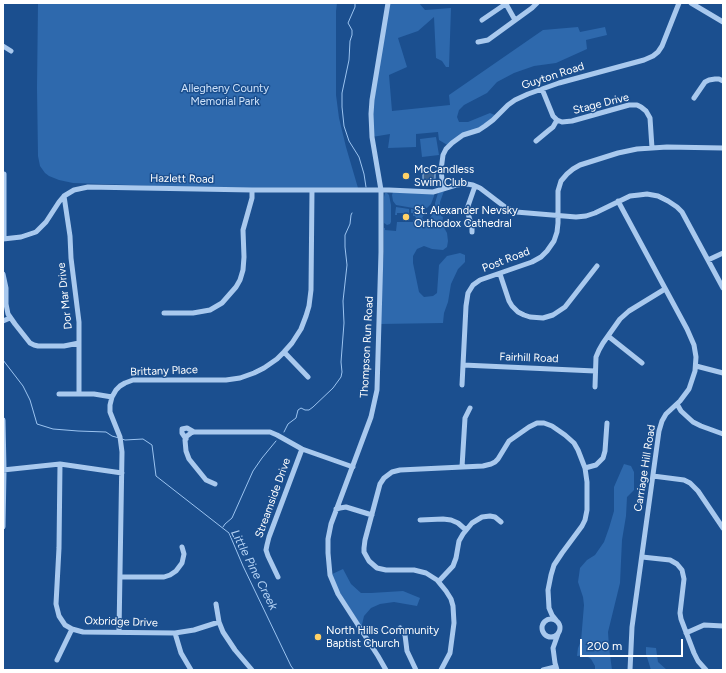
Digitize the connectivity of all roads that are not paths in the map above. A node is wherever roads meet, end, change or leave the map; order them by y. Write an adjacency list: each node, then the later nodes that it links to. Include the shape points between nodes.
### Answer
1 (388, 3): 24 (street, Thompson Run Road, via 371,114)
2 (506, 3): 6 (street); 7 (street)
3 (537, 3): 7 (street)
4 (679, 3): 13 (street, Guyton Road, via 662,46 653,56)
5 (691, 3): 8 (street)
6 (482, 20)
7 (515, 20): 9 (street, via 488,40)
8 (723, 22)
9 (478, 42)
10 (3, 46): 11 (street)
11 (11, 51)
12 (723, 81): 14 (street, via 715,79 705,82)
13 (542, 89): 15 (street); 21 (street, Guyton Road, via 515,100 488,124 447,147 442,161)
14 (694, 98)
15 (556, 120): 16 (street); 17 (street, Stage Drive, via 567,122 637,105 645,110 650,118)
16 (536, 141)
17 (652, 148): 18 (street, Post Road); 27 (street, Post Road, via 618,153 580,165 570,171 559,187)
18 (723, 148)
19 (4, 174): 29 (street)
20 (475, 186): 21 (street, via 462,184); 27 (street, via 513,211); 28 (street, via 467,210)
21 (443, 188): 24 (street, via 432,192)
22 (252, 190): 23 (street, Hazlett Road); 25 (street, Hazlett Road, via 93,187 79,189); 37 (street, via 243,230 243,270 236,287 222,303 210,310)
23 (312, 190): 24 (street, Hazlett Road); 42 (street, Brittany Place, via 309,306 301,329)
24 (380, 190): 63 (street, Thompson Run Road, via 377,390 371,417)
25 (64, 196): 29 (street, via 46,222 32,234); 41 (street, Dor Mar Drive)
26 (618, 201): 27 (street, via 586,216); 31 (street, via 634,195 647,194 672,203 684,215); 36 (street, Carriage Hill Road)
27 (558, 216): 34 (street, Post Road, via 558,229 554,241 545,254 532,262)
28 (472, 232)
29 (3, 239)
30 (723, 253): 31 (street)
31 (708, 260): 35 (street)
32 (597, 266): 34 (street, via 565,307 543,318 524,315 512,306)
33 (3, 274): 38 (street, via 6,307)
34 (500, 274): 44 (street, Post Road, via 477,282 468,293)
35 (723, 288)
36 (665, 289): 40 (street, via 629,311); 45 (street, Carriage Hill Road, via 692,340)
37 (164, 313)
38 (10, 318): 39 (street); 41 (street, via 34,345 60,346)
39 (3, 321)
40 (608, 336): 43 (street); 46 (street, via 598,350)
41 (80, 343): 52 (street, Dor Mar Drive)
42 (284, 352): 48 (street); 53 (street, Brittany Place, via 264,368 240,378 133,380 120,386)
43 (642, 363)
44 (463, 366): 46 (street, Fairhill Road); 49 (street, Post Road)
45 (696, 366): 47 (street); 54 (street, Carriage Hill Road, via 689,389)
46 (595, 371): 50 (street)
47 (723, 373)
48 (308, 377)
49 (462, 385)
50 (595, 387)
51 (59, 394): 52 (street)
52 (79, 394): 53 (street)
53 (112, 396): 67 (street, via 110,412 120,439)
54 (677, 404): 59 (street, via 693,422); 68 (street, Carriage Hill Road, via 666,414 660,426)
55 (470, 408): 64 (street, via 465,418)
56 (3, 420): 66 (street)
57 (607, 422): 65 (street, via 603,458 596,465)
58 (194, 432): 60 (street); 60 (street, via 187,428 182,429); 61 (street, via 270,432)
59 (723, 434)
60 (186, 439): 69 (street, via 186,451 190,461 206,480)
61 (302, 448): 63 (street); 82 (street, Streamside Drive, via 266,550)
62 (60, 464): 66 (street); 67 (street); 91 (street, Oxbridge Drive, via 56,604 60,619)
63 (353, 467): 70 (street, Thompson Run Road)
64 (462, 467): 65 (street, via 493,463 512,439 532,425 542,423 555,427 570,440 580,452); 73 (street, via 400,470 390,473 380,484)
65 (586, 468): 85 (street, via 585,520 553,567 549,584)
66 (3, 470): 76 (street)
67 (122, 473): 81 (street)
68 (653, 476): 77 (street, via 690,483); 80 (street, Carriage Hill Road)
69 (215, 484)
70 (340, 499): 71 (street); 72 (street, Thompson Run Road)
71 (346, 507): 72 (street); 73 (street)
72 (336, 509): 102 (street, Thompson Run Road, via 328,539 330,575 338,594)
73 (372, 514): 83 (street, via 365,540 366,558 384,570 417,571)
74 (420, 520): 78 (street, via 451,520)
75 (501, 522): 78 (street, via 494,516 484,516)
76 (3, 527)
77 (723, 528)
78 (466, 530): 83 (street, via 458,543 454,564)
79 (182, 547): 81 (street, via 182,563 170,575 157,578)
80 (642, 556): 95 (street, via 670,560 682,570 684,579 680,617); 106 (street, Carriage Hill Road, via 632,627)
81 (120, 577): 92 (street)
82 (278, 577)
83 (439, 581): 104 (street, via 451,599 454,617 450,653)
84 (216, 604): 88 (street)
85 (549, 608): 86 (street); 87 (street)
86 (556, 620): 87 (street); 93 (street)
87 (545, 621): 96 (street, via 542,624)
88 (219, 622): 94 (street, Oxbridge Drive); 101 (street, via 230,643)
89 (723, 626): 95 (street, via 709,625)
90 (400, 628): 103 (street)
91 (72, 629): 92 (street, Oxbridge Drive, via 84,632); 98 (street)
92 (119, 632): 94 (street, Oxbridge Drive)
93 (559, 632): 96 (street, via 552,636); 97 (street)
94 (175, 633): 100 (street, via 181,653)
95 (686, 633): 107 (street, via 698,661)
96 (544, 634): 97 (street)
97 (553, 648): 99 (street)
98 (57, 660)
99 (556, 668): 105 (street)
100 (191, 670)
101 (252, 670)
102 (386, 670)
103 (416, 670)
104 (441, 670)
105 (543, 670)
106 (630, 670)
107 (706, 670)

